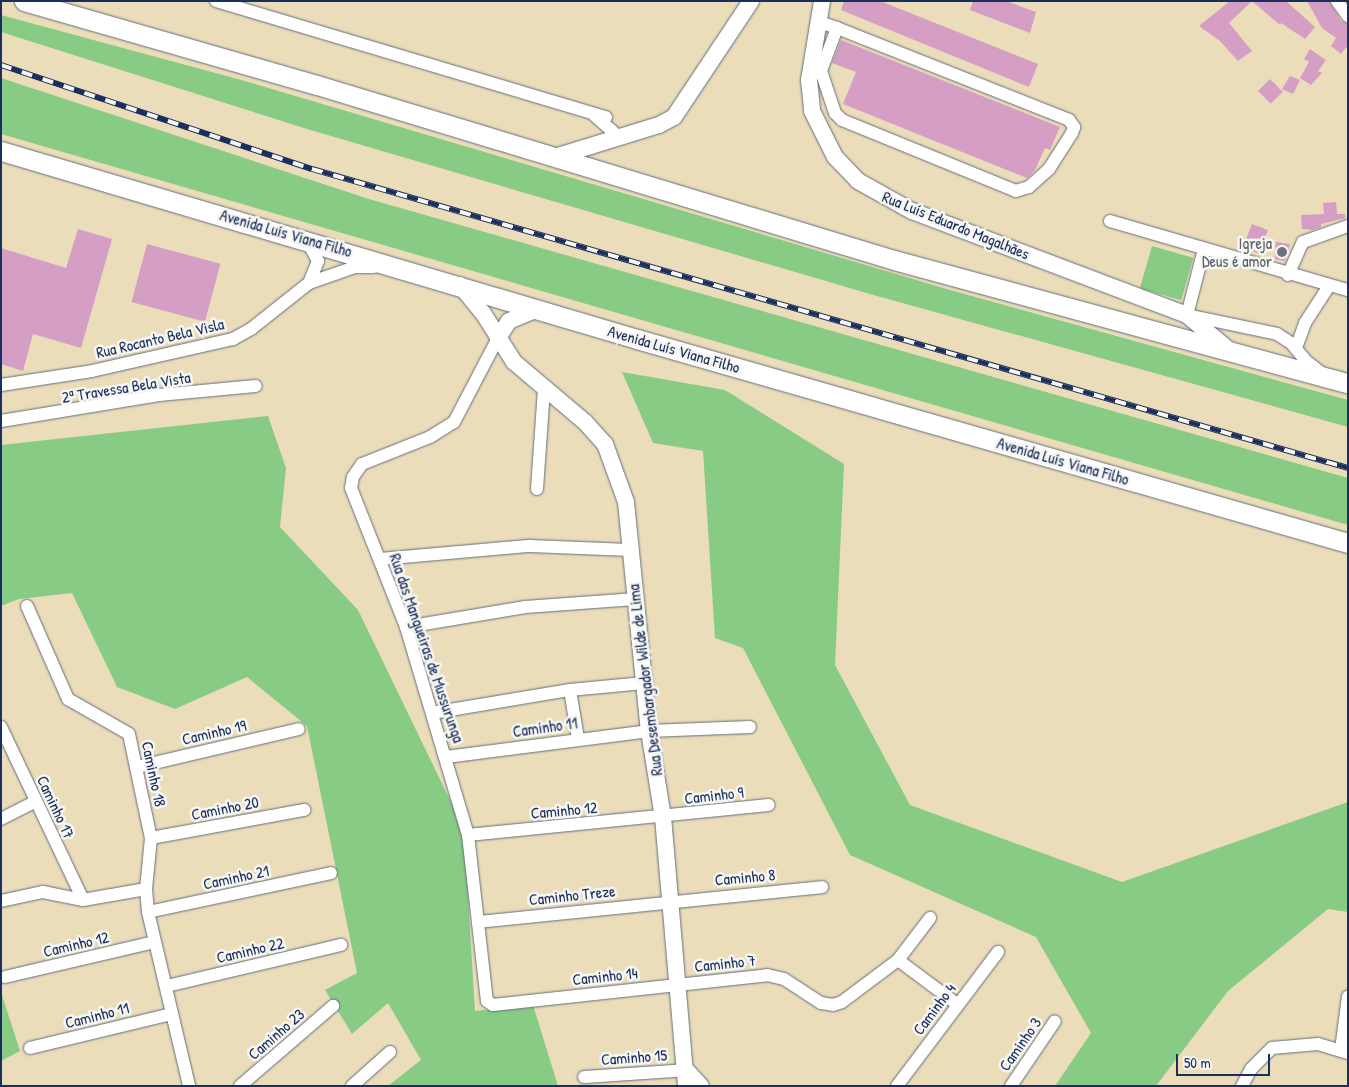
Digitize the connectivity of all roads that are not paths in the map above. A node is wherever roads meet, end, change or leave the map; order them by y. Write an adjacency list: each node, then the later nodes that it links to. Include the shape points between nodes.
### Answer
1 (24, 1): 11 (highway)
2 (216, 1): 9 (street, via 600,116)
3 (751, 1): 9 (main road, via 674,117)
4 (822, 1): 7 (main road, Rua Luís Eduardo Magalhães)
5 (1337, 1): 6 (street)
6 (1348, 16)
7 (819, 22): 8 (street); 23 (main road, Rua Luís Eduardo Magalhães, via 809,80 812,111 835,157 858,182 912,211)
8 (837, 28): 8 (street, via 1069,120 1074,127 1072,133 1049,169 1029,186 1016,191 842,120 835,113 821,71)
9 (619, 137): 11 (main road)
10 (1, 151): 14 (highway, Avenida Luís Viana Filho)
11 (555, 157): 26 (highway, via 894,260)
12 (1110, 221): 15 (street)
13 (1348, 226): 17 (street, via 1303,242)
14 (306, 239): 16 (highway, Avenida Luís Viana Filho); 18 (street, via 318,261)
15 (1204, 249): 17 (street); 23 (street)
16 (409, 270): 18 (street, Rua Rocanto Bela Visla, via 355,267); 19 (highway, Avenida Luís Viana Filho)
17 (1288, 275): 20 (street)
18 (309, 283): 28 (street, Rua Rocanto Bela Visla, via 251,329 233,338 92,371)
19 (460, 285): 22 (highway, Avenida Luís Viana Filho); 24 (main road, Rua Desembargador Wilde de Lima)
20 (1329, 286): 21 (street); 25 (street, via 1305,323)
21 (1348, 290)
22 (537, 309): 24 (main road, via 508,321); 33 (highway, Avenida Luís Viana Filho)
23 (1187, 315): 25 (street, via 1277,334); 26 (main road, Rua Luís Eduardo Magalhães)
24 (498, 338): 30 (main road, Rua Desembargador Wilde de Lima, via 514,362); 35 (street, Rua das Mangueiras de Mussurunga, via 454,422 444,430 357,468 351,488)
25 (1296, 348): 27 (street, via 1306,362)
26 (1230, 351): 27 (highway)
27 (1339, 381)
28 (1, 385)
29 (256, 386): 31 (street, 2ª Travessa Bela Vista, via 159,395)
30 (544, 389): 32 (street); 34 (main road, Rua Desembargador Wilde de Lima, via 585,422 605,444 617,469 626,502)
31 (1, 421)
32 (537, 489)
33 (1348, 543)
34 (630, 550): 35 (street, via 521,546); 36 (main road, Rua Desembargador Wilde de Lima)
35 (380, 559): 38 (street, Rua das Mangueiras de Mussurunga)
36 (636, 599): 38 (street, via 524,607); 39 (main road, Rua Desembargador Wilde de Lima)
37 (27, 606): 48 (street, Caminho 18, via 68,698 126,731)
38 (406, 628): 41 (street, Rua das Mangueiras de Mussurunga)
39 (644, 683): 40 (street); 45 (main road, Rua Desembargador Wilde de Lima)
40 (570, 690): 41 (street); 46 (street)
41 (432, 713): 47 (street, Rua das Mangueiras de Mussurunga)
42 (750, 727): 45 (street, Caminho 11)
43 (299, 729): 48 (street, Caminho 19)
44 (2, 730): 49 (street, Caminho 17)
45 (649, 731): 46 (street, Caminho 11); 52 (main road, Rua Desembargador Wilde de Lima)
46 (578, 739): 47 (street, Caminho 11)
47 (446, 757): 54 (street, Rua das Mangueiras de Mussurunga)
48 (137, 767): 55 (street, Caminho 18)
49 (36, 802): 53 (street); 59 (street, Caminho 17)
50 (769, 805): 52 (street, Caminho 9)
51 (304, 810): 55 (street, Caminho 20)
52 (663, 817): 54 (street, Caminho 12); 60 (main road, Rua Desembargador Wilde de Lima)
53 (1, 819)
54 (468, 835): 64 (street, Rua das Mangueiras de Mussurunga)
55 (151, 838): 58 (street, Caminho 18)
56 (331, 872): 62 (street, Caminho 21)
57 (822, 887): 60 (street, Caminho 8)
58 (146, 889): 59 (street); 62 (street, Caminho 18)
59 (83, 900): 61 (street, via 43,892)
60 (670, 900): 64 (street, Caminho Treze); 71 (main road, Rua Desembargador Wilde de Lima)
61 (1, 901)
62 (148, 912): 65 (street, Caminho 18)
63 (930, 918): 68 (street)
64 (478, 922): 70 (street, Rua das Mangueiras de Mussurunga)
65 (154, 942): 69 (street, Caminho 12); 72 (street, Caminho 18)
66 (341, 945): 72 (street, Caminho 22)
67 (998, 952): 74 (street, Caminho 4)
68 (898, 960): 71 (street, Caminho 7, via 842,1002 833,1005 821,1003 775,976); 74 (street)
69 (5, 977)
70 (484, 984): 71 (street, Caminho 14, via 487,1001 493,1005)
71 (678, 984): 82 (main road, Rua Desembargador Wilde de Lima)
72 (167, 986): 76 (street, Caminho 18)
73 (1348, 996): 79 (street)
74 (957, 1004): 87 (street, Caminho 4)
75 (333, 1006): 84 (street, Caminho 23)
76 (172, 1014): 78 (street, Caminho 11); 83 (street, Caminho 18)
77 (1055, 1021): 88 (street, Caminho 3)
78 (30, 1048)
79 (1345, 1051): 89 (street, via 1318,1044 1272,1048 1251,1068)
80 (390, 1052): 85 (street)
81 (584, 1077): 82 (street, Caminho 15)
82 (686, 1078): 86 (main road)
83 (189, 1086)
84 (240, 1086)
85 (352, 1086)
86 (701, 1086)
87 (897, 1086)
88 (1010, 1086)
89 (1242, 1086)

